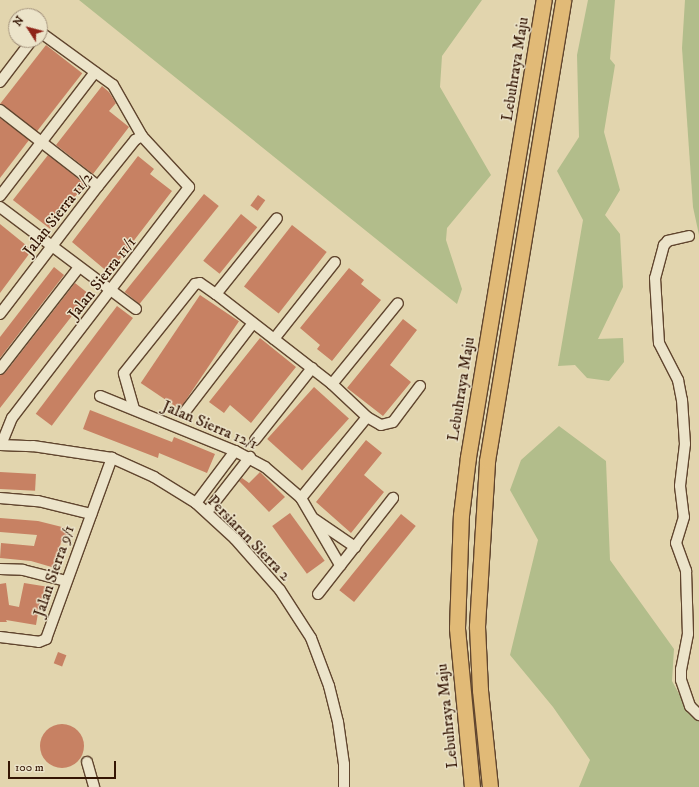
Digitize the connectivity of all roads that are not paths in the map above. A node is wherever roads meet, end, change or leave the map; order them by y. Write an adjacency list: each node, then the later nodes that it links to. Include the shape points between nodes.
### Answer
1 (544, 0): 59 (highway, Lebuhraya Maju, via 468,457 461,515 457,628)
2 (563, 0): 60 (highway, via 492,422 487,468 477,626 480,690)
3 (48, 37): 5 (street, Jalan Sierra 11/1)
4 (26, 48): 6 (street)
5 (95, 72): 8 (street, Jalan Sierra 11/1, via 120,94); 9 (street)
6 (0, 82)
7 (0, 110): 9 (street)
8 (142, 136): 10 (street, Jalan Sierra 11/2, via 135,140); 18 (street, Jalan Sierra 11/1, via 187,184 188,191)
9 (41, 142): 10 (street); 11 (street)
10 (98, 186): 15 (street, Jalan Sierra 11/2)
11 (0, 196)
12 (0, 207): 15 (street)
13 (277, 218): 19 (street)
14 (689, 236): 55 (street, via 668,241 664,245 655,278 659,343 678,380 682,400 684,444 680,486 684,517 676,543 686,571 688,634 681,680 690,706)
15 (51, 247): 17 (street); 22 (street, Jalan Sierra 11/2)
16 (335, 262): 24 (street)
17 (79, 267): 18 (street); 26 (street)
18 (111, 290): 21 (street); 34 (street, Jalan Sierra 11/1, via 12,418)
19 (216, 294): 23 (street); 30 (street, via 200,283 195,284 124,372)
20 (398, 303): 27 (street)
21 (136, 309)
22 (0, 314)
23 (252, 322): 24 (street); 31 (street)
24 (274, 339): 25 (street)
25 (312, 368): 27 (street); 33 (street)
26 (0, 369)
27 (332, 384): 32 (street)
28 (420, 386): 32 (street, via 388,424 381,425)
29 (100, 396): 30 (street, Jalan Sierra 12/1)
30 (134, 410): 35 (street, Jalan Sierra 12/1)
31 (184, 413)
32 (366, 417): 43 (street)
33 (255, 440)
34 (0, 445): 37 (street, Persiaran Sierra 2, via 34,446)
35 (235, 451): 36 (street, Jalan Sierra 12/1); 38 (street)
36 (250, 457): 39 (street); 43 (street, Jalan Sierra 12/1)
37 (112, 458): 45 (street, Persiaran Sierra 2, via 154,477); 47 (street, Jalan Sierra 9/1)
38 (222, 469): 39 (street); 40 (street)
39 (233, 478): 41 (street)
40 (213, 481): 41 (street); 45 (street)
41 (224, 489): 46 (street)
42 (0, 498): 47 (street, Jalan Sierra 9/1, via 38,501)
43 (301, 498): 48 (street, Jalan Sierra 12/1)
44 (393, 498): 49 (street)
45 (196, 503): 46 (street, Persiaran Sierra 2)
46 (207, 512): 58 (street, Persiaran Sierra 2, via 276,585 309,634 329,686 338,722 344,764)
47 (90, 514): 52 (street, Jalan Sierra 9/1)
48 (311, 517): 49 (street); 50 (street, Jalan Sierra 12/1)
49 (355, 547): 50 (street)
50 (340, 565): 53 (street)
51 (0, 569): 52 (street, via 24,570)
52 (66, 581): 54 (street, Jalan Sierra 9/1, via 46,639 38,642)
53 (318, 594)
54 (0, 637)
55 (699, 715)
56 (87, 762): 57 (street)
57 (94, 787)
58 (344, 787)
59 (472, 787)
60 (490, 787)

